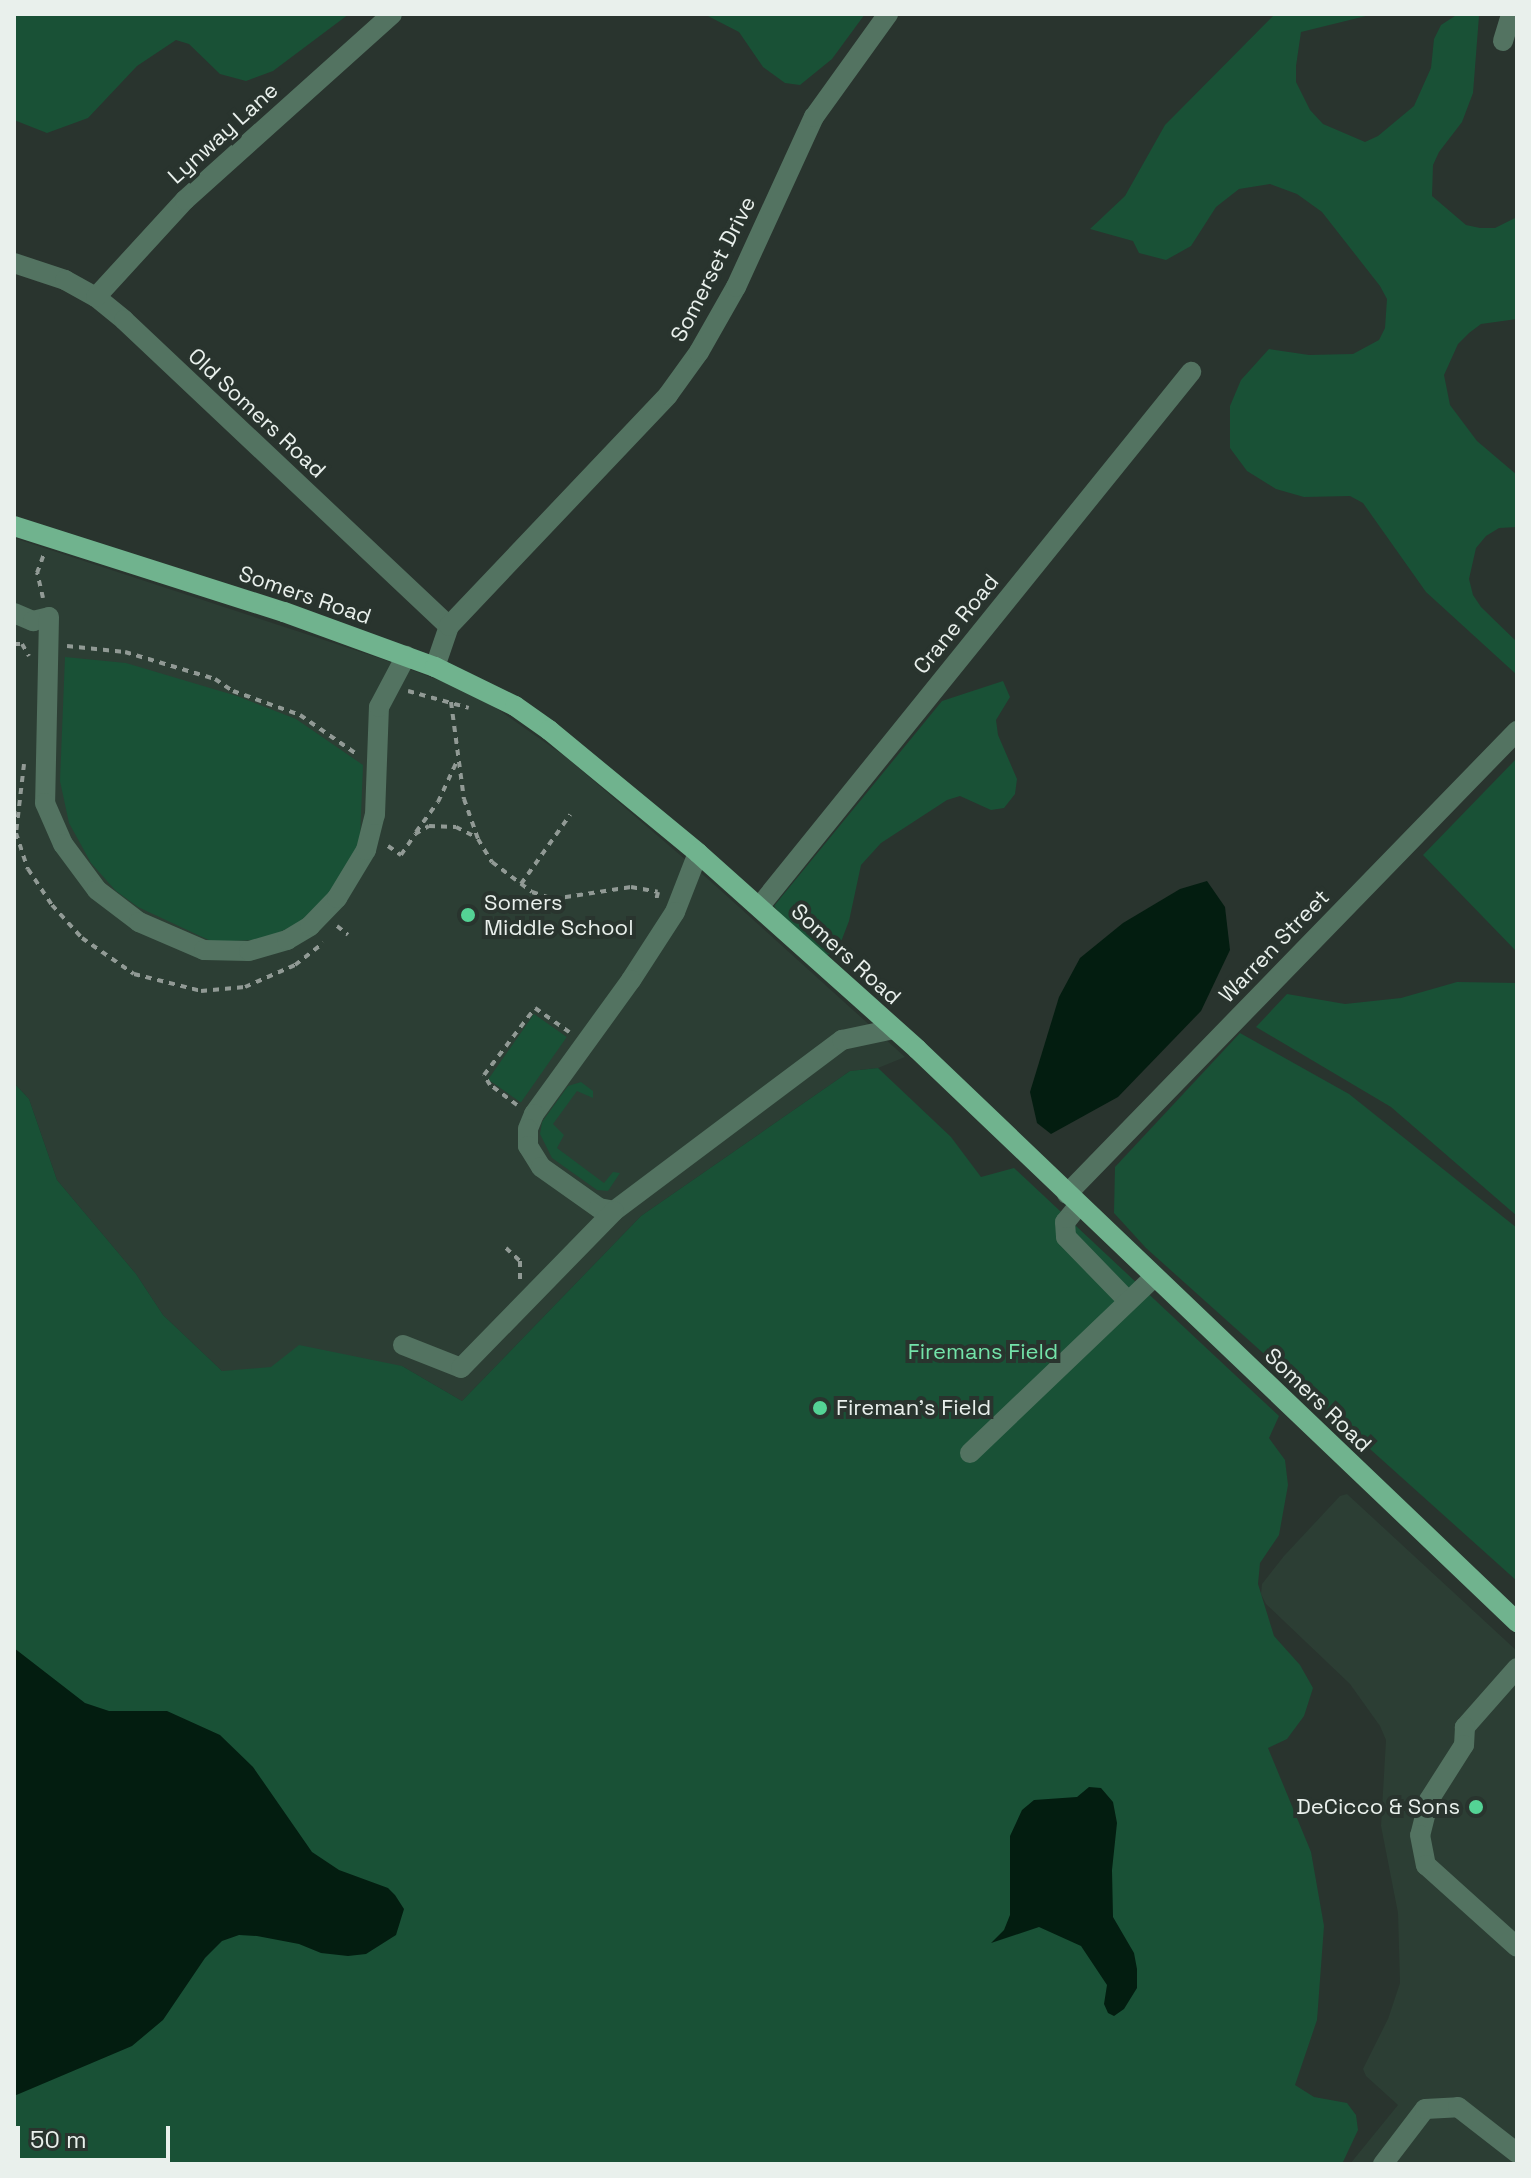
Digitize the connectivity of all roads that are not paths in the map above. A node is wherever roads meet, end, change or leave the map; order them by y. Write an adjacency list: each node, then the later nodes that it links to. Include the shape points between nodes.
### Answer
1 (392, 14): 6 (street, Lynway Lane, via 185,200)
2 (888, 14): 10 (street, Somerset Drive, via 814,117 736,287 699,352 668,395)
3 (1511, 14): 4 (street)
4 (1503, 41)
5 (14, 263): 6 (street, Old Somers Road)
6 (96, 297): 10 (street, Old Somers Road)
7 (1191, 372): 15 (street, Crane Road)
8 (14, 526): 11 (main road, Somers Road)
9 (14, 613): 11 (street, via 33,621 49,617 45,803 63,844 97,890 139,922 204,950 249,951 287,940 310,926 337,898 366,850 375,815 379,707)
10 (449, 626): 12 (street)
11 (406, 656): 12 (main road, Somers Road)
12 (435, 667): 14 (main road, Somers Road, via 515,706 549,730)
13 (1517, 731): 17 (street, Warren Street)
14 (698, 853): 15 (main road, Somers Road); 18 (street, via 675,912 528,1129 528,1146 541,1167 599,1208)
15 (759, 907): 16 (main road, Somers Road)
16 (894, 1029): 17 (main road, Somers Road); 18 (street, via 842,1040)
17 (1073, 1200): 19 (main road, Somers Road); 20 (street, via 1066,1237)
18 (614, 1211): 21 (street, via 461,1368)
19 (1154, 1277): 20 (street); 23 (main road, Somers Road)
20 (1128, 1301): 22 (street)
21 (403, 1345)
22 (970, 1453)
23 (1517, 1622)
24 (1517, 1668): 25 (street, via 1465,1727 1464,1745 1422,1818 1423,1858)
25 (1517, 1947)
26 (1517, 2153): 27 (street, via 1458,2107 1425,2109)
27 (1383, 2164)

